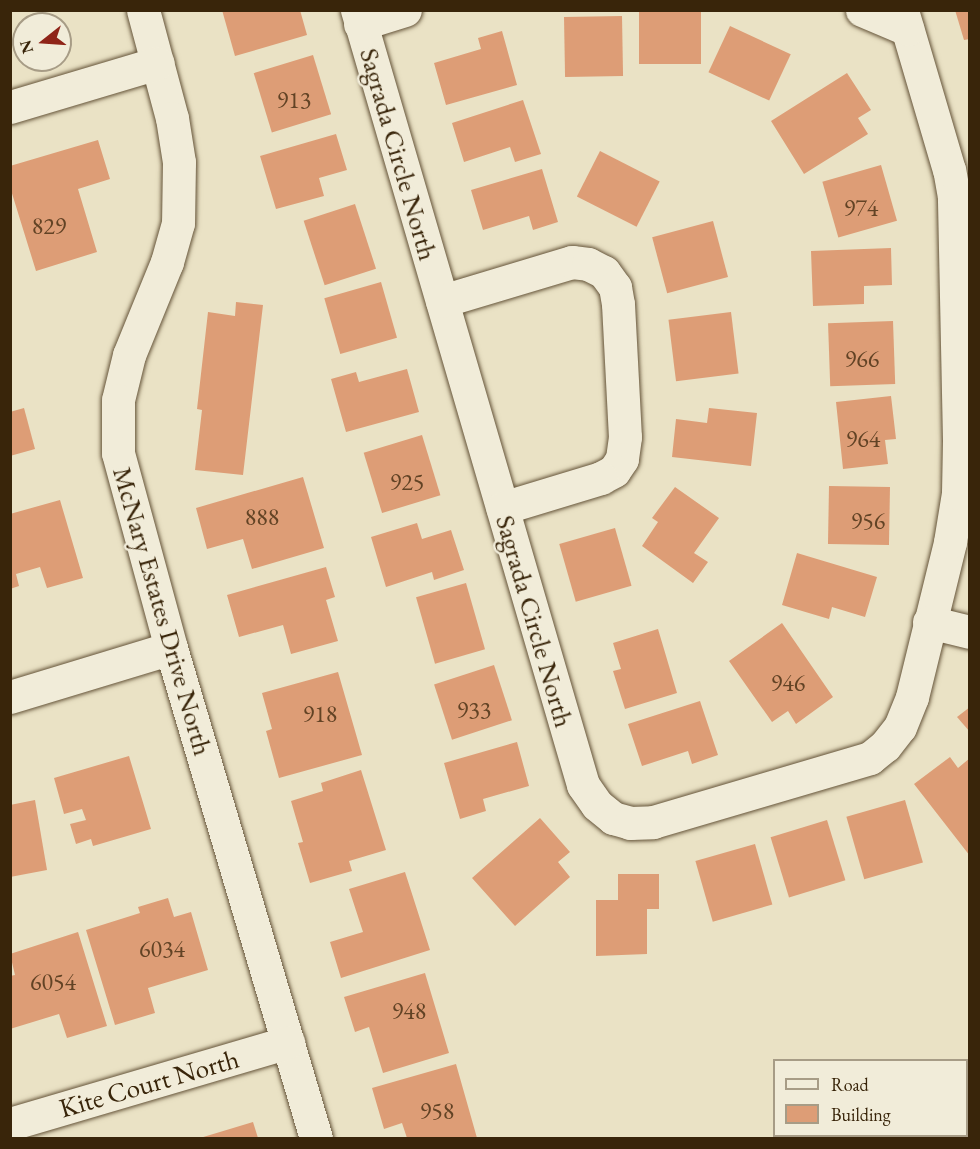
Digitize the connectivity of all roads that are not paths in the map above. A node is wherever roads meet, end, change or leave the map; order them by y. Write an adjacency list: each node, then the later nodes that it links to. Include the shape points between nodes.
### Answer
1 (142, 10): 6 (street, McNary Estates Drive North)
2 (405, 10): 4 (street)
3 (862, 10): 5 (street)
4 (358, 17): 8 (street, Sagrada Circle North)
5 (904, 20): 10 (street, Sagrada Circle North, via 950,170 954,197 958,494)
6 (158, 63): 7 (street); 12 (street, McNary Estates Drive North, via 179,162 178,223 167,262 129,355 118,400 118,453)
7 (10, 107)
8 (441, 301): 9 (street, Sagrada Circle North); 9 (street, via 572,262 604,272 615,287 625,437 622,459 614,471 601,478)
9 (502, 508): 10 (street, Sagrada Circle North, via 583,785 597,805 613,818 630,823 653,822 870,758 900,727 912,697)
10 (929, 622): 11 (street)
11 (969, 632)
12 (171, 648): 13 (street); 14 (street, McNary Estates Drive North)
13 (10, 697)
14 (288, 1042): 15 (street, Kite Court North); 16 (street, McNary Estates Drive North)
15 (10, 1124)
16 (316, 1138)

